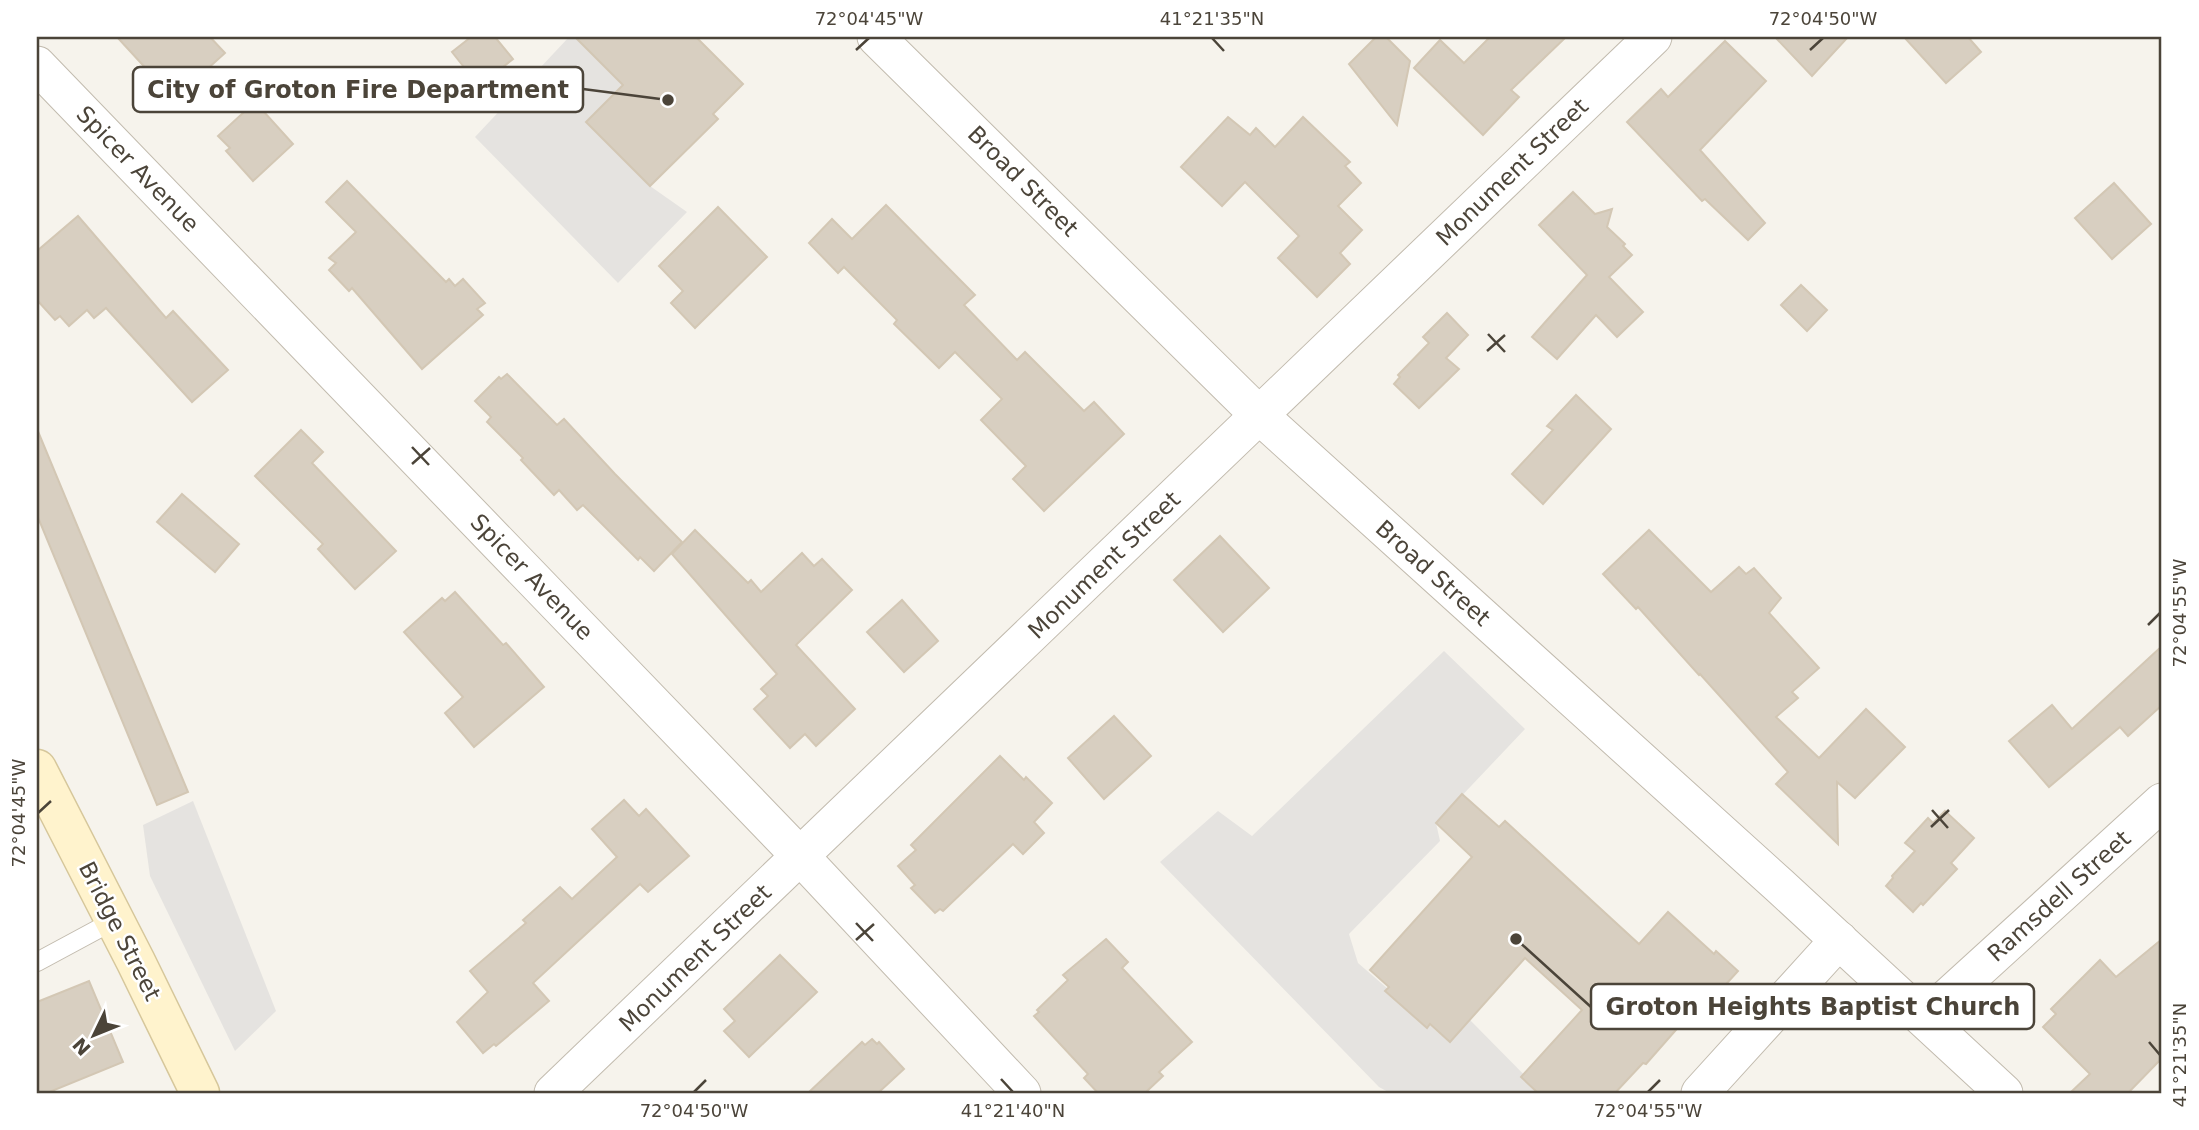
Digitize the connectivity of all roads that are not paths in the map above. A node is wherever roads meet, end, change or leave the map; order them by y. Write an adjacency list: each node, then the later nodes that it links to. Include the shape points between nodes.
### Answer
1 (876, 37): 4 (street, Broad Street)
2 (1653, 37): 4 (street, Monument Street)
3 (37, 65): 7 (street, Spicer Avenue)
4 (1259, 415): 7 (street, Monument Street); 9 (street, Broad Street)
5 (37, 769): 8 (street, Bridge Street)
6 (2162, 802): 11 (street, Ramsdell Street)
7 (801, 857): 13 (street, Monument Street); 14 (street, Spicer Avenue)
8 (115, 920): 10 (lane); 12 (street, Bridge Street)
9 (1839, 940): 11 (street, Broad Street); 15 (street)
10 (37, 962)
11 (1925, 1018): 16 (street, Broad Street)
12 (200, 1093)
13 (553, 1093)
14 (1022, 1093)
15 (1700, 1093)
16 (2004, 1093)

